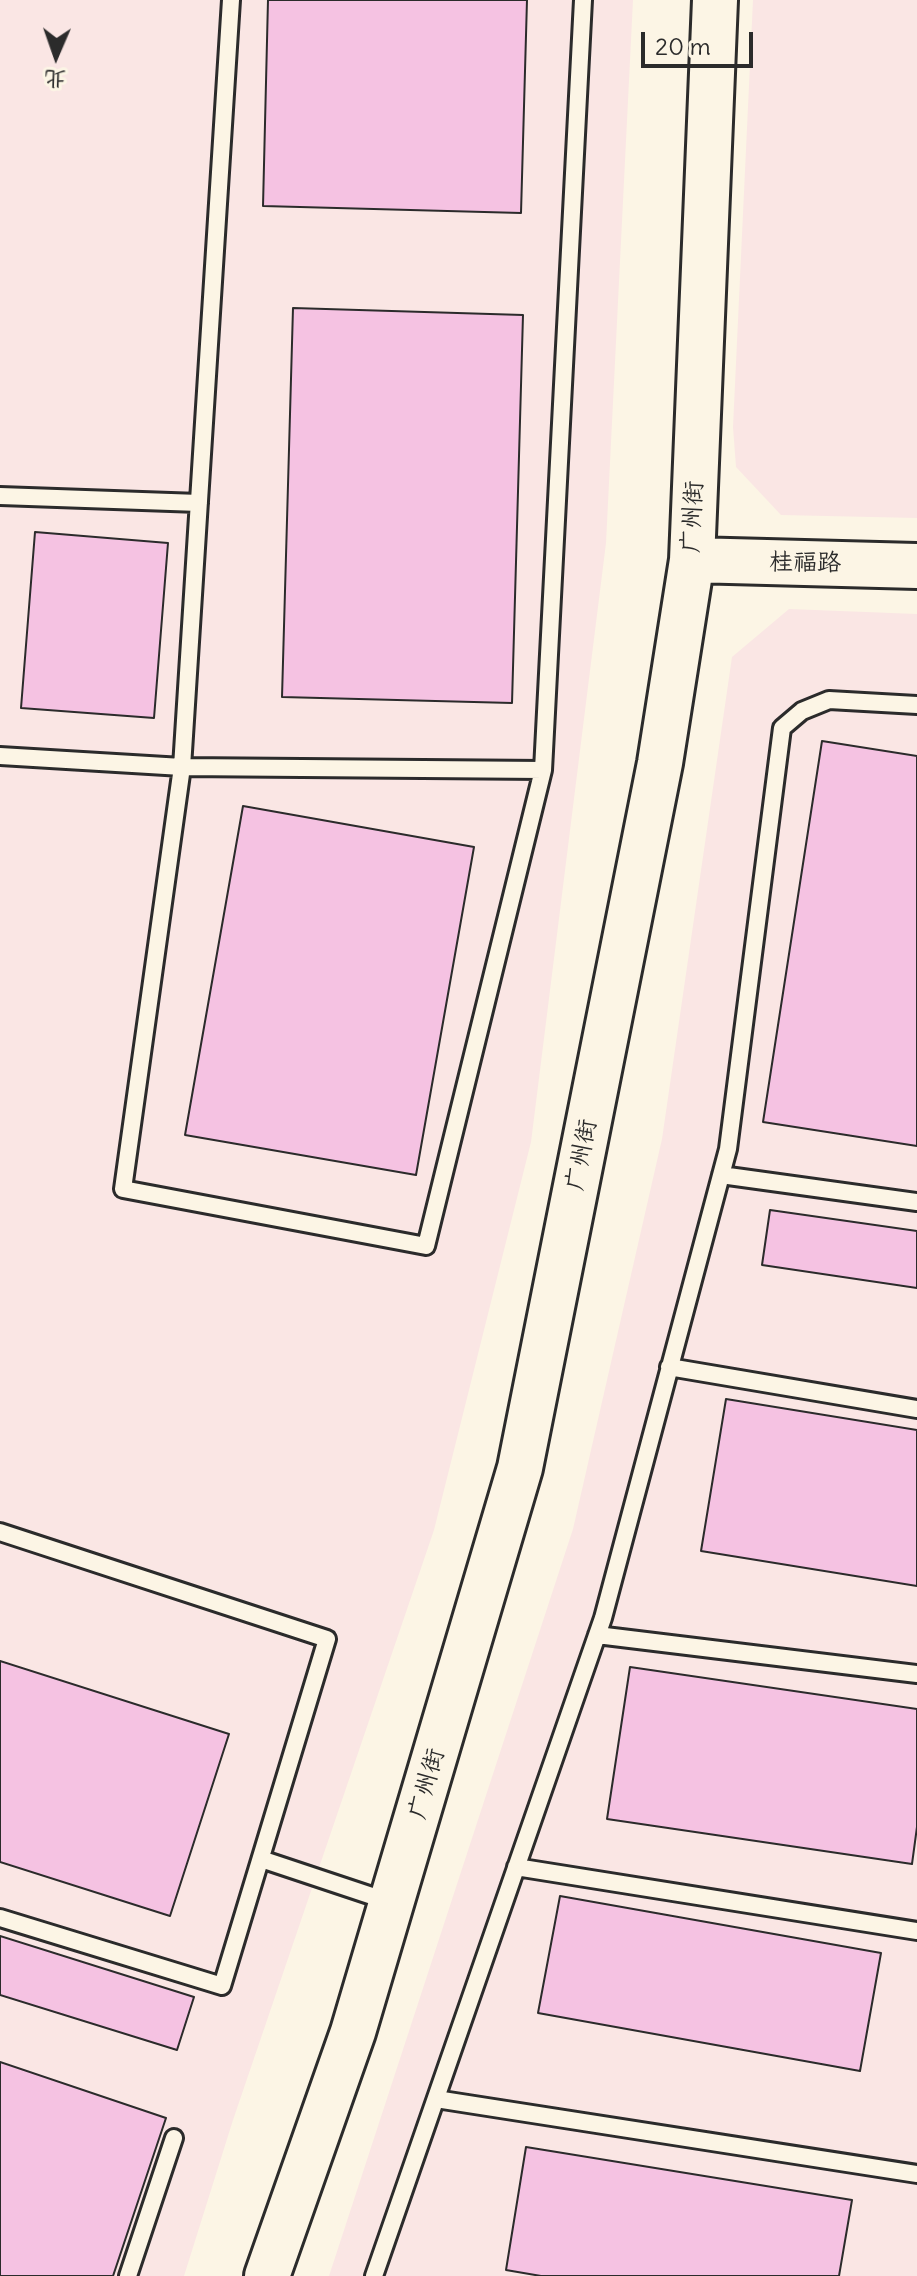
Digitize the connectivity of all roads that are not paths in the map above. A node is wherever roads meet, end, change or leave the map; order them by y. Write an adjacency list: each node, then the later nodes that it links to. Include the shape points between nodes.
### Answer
1 (231, 0): 5 (lane)
2 (583, 0): 11 (lane)
3 (715, 0): 6 (street, 广州街)
4 (0, 496): 5 (lane)
5 (199, 503): 10 (lane)
6 (692, 560): 7 (street, 桂福路); 21 (street, 广州街, via 660,763 520,1468)
7 (917, 566)
8 (917, 705): 12 (lane, via 829,700 802,711 782,728)
9 (0, 756): 10 (lane)
10 (182, 767): 11 (lane); 11 (lane, via 123,1189 426,1246)
11 (543, 770)
12 (721, 1175): 13 (lane); 14 (lane)
13 (917, 1202)
14 (669, 1367): 15 (lane); 17 (lane)
15 (917, 1409)
16 (0, 1532): 19 (lane, via 327,1639)
17 (597, 1635): 18 (lane); 20 (lane)
18 (917, 1674)
19 (261, 1859): 21 (lane); 22 (lane, via 222,1986)
20 (516, 1867): 23 (lane); 24 (lane)
21 (392, 1902): 28 (street, 广州街, via 353,2032)
22 (0, 1918)
23 (917, 1931)
24 (436, 2099): 26 (lane); 29 (lane)
25 (174, 2138): 27 (lane)
26 (917, 2174)
27 (128, 2276)
28 (267, 2276)
29 (374, 2276)

